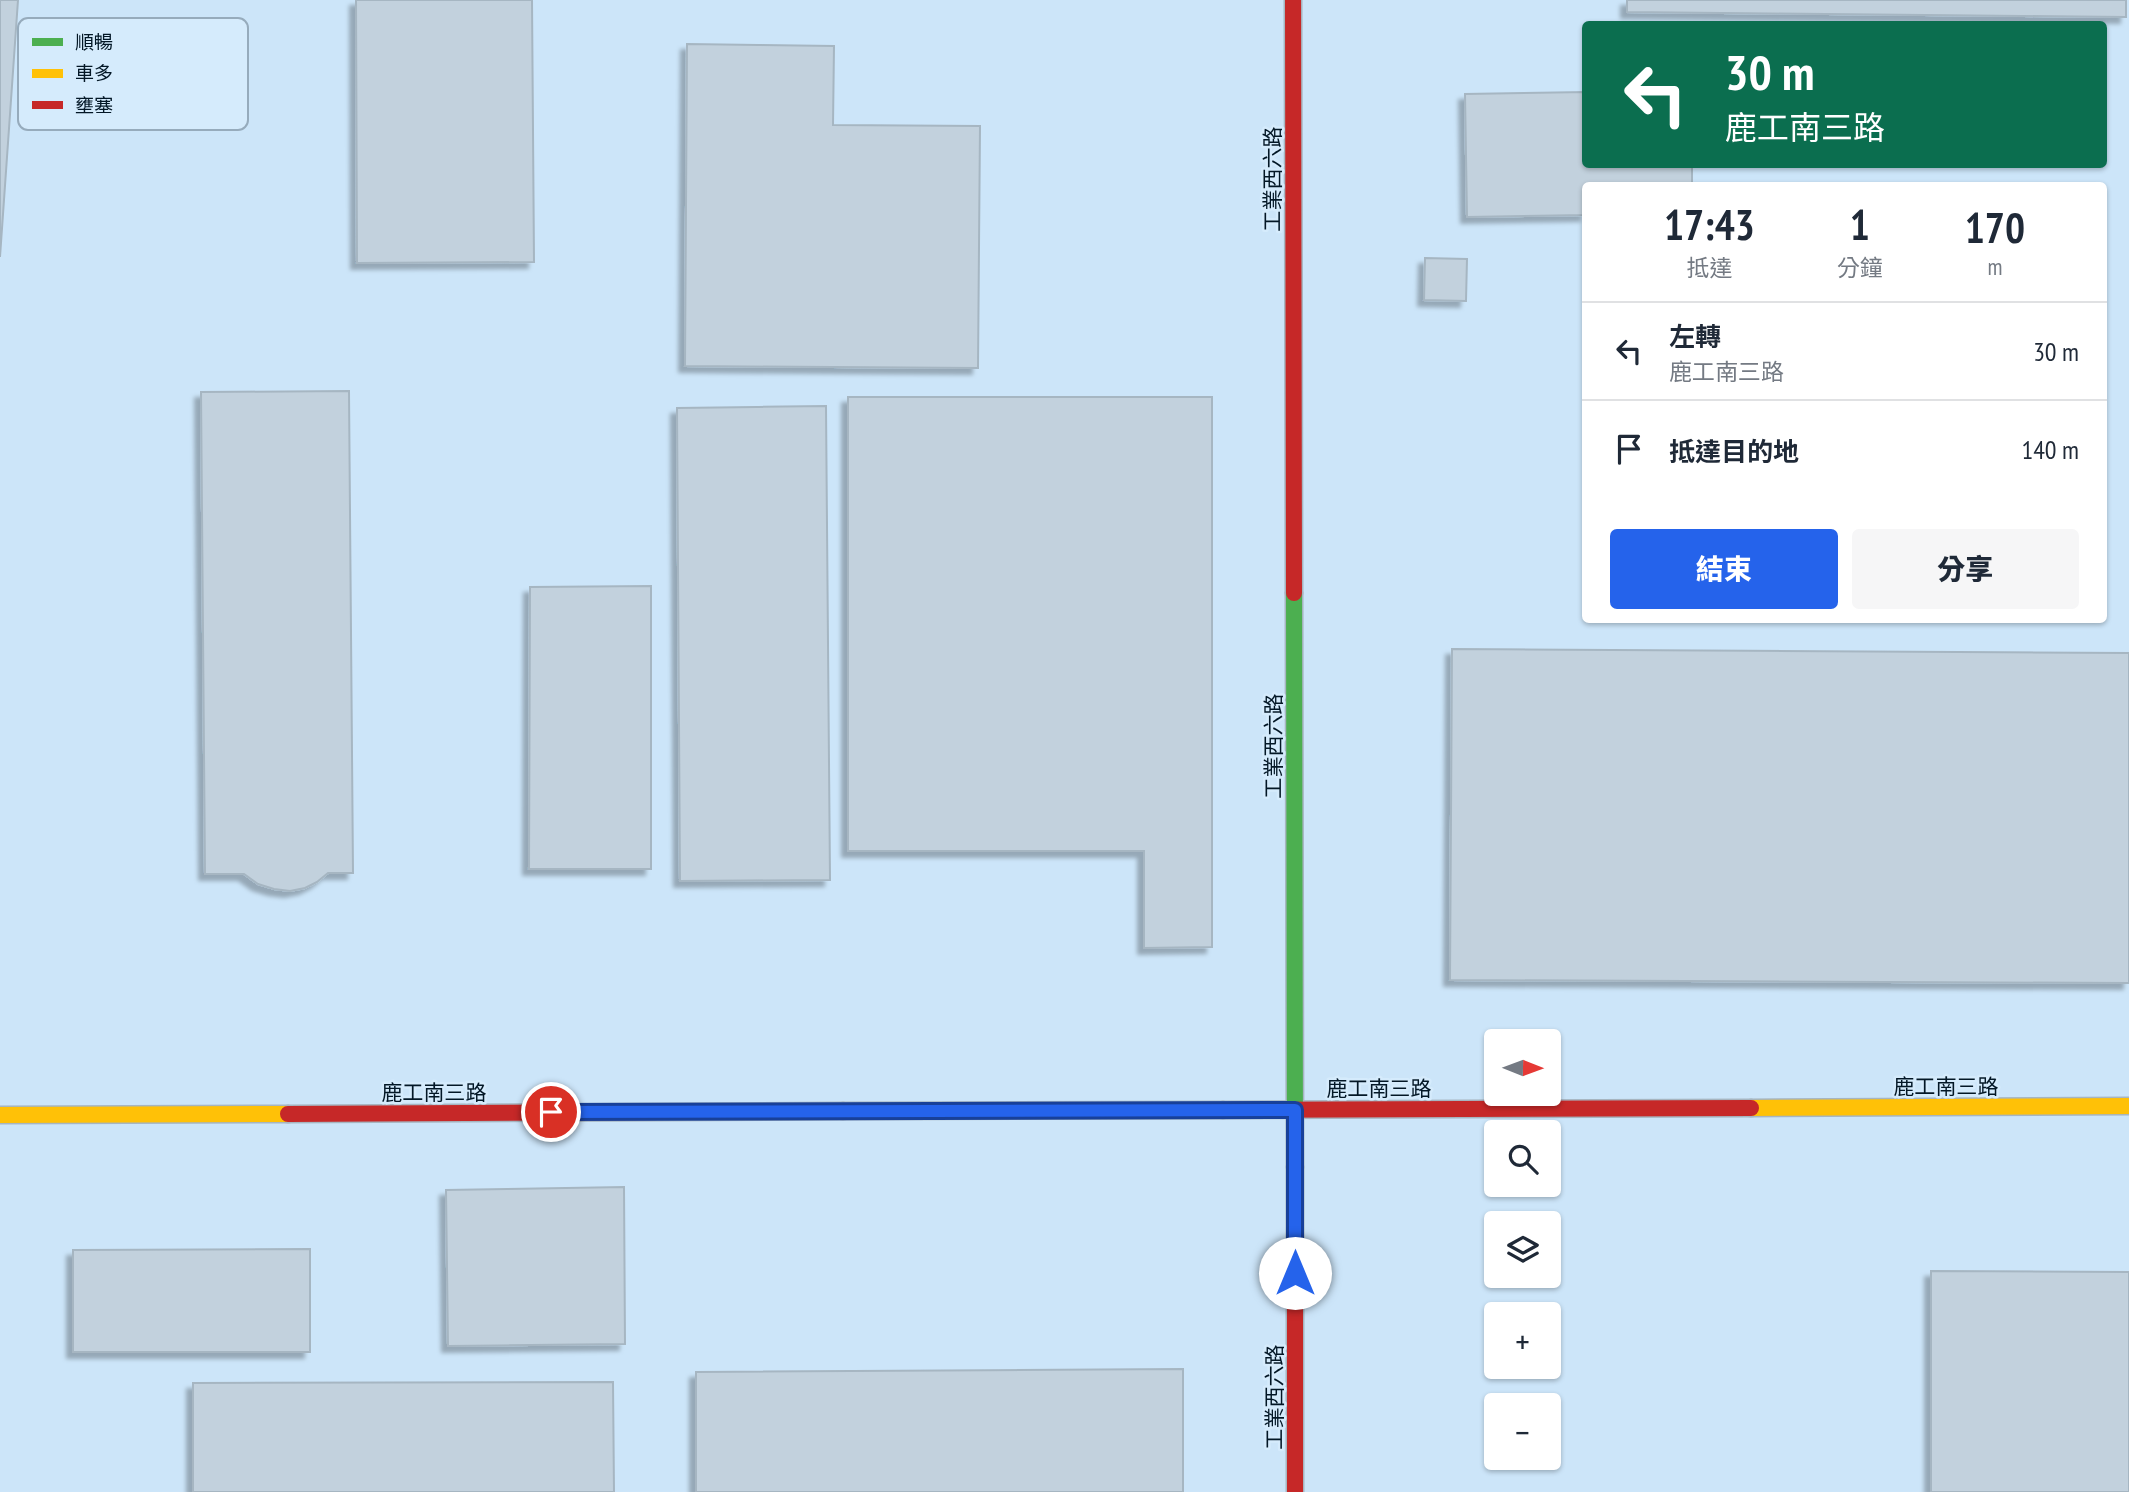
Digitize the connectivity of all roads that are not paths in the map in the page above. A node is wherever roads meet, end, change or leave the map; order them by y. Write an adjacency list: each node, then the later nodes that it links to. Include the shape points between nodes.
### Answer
1 (1293, 0): 3 (street, 工業西六路)
2 (2129, 1106): 3 (street, 鹿工南三路)
3 (1295, 1110): 4 (street, 鹿工南三路); 5 (street, 工業西六路)
4 (0, 1115)
5 (1295, 1492)

